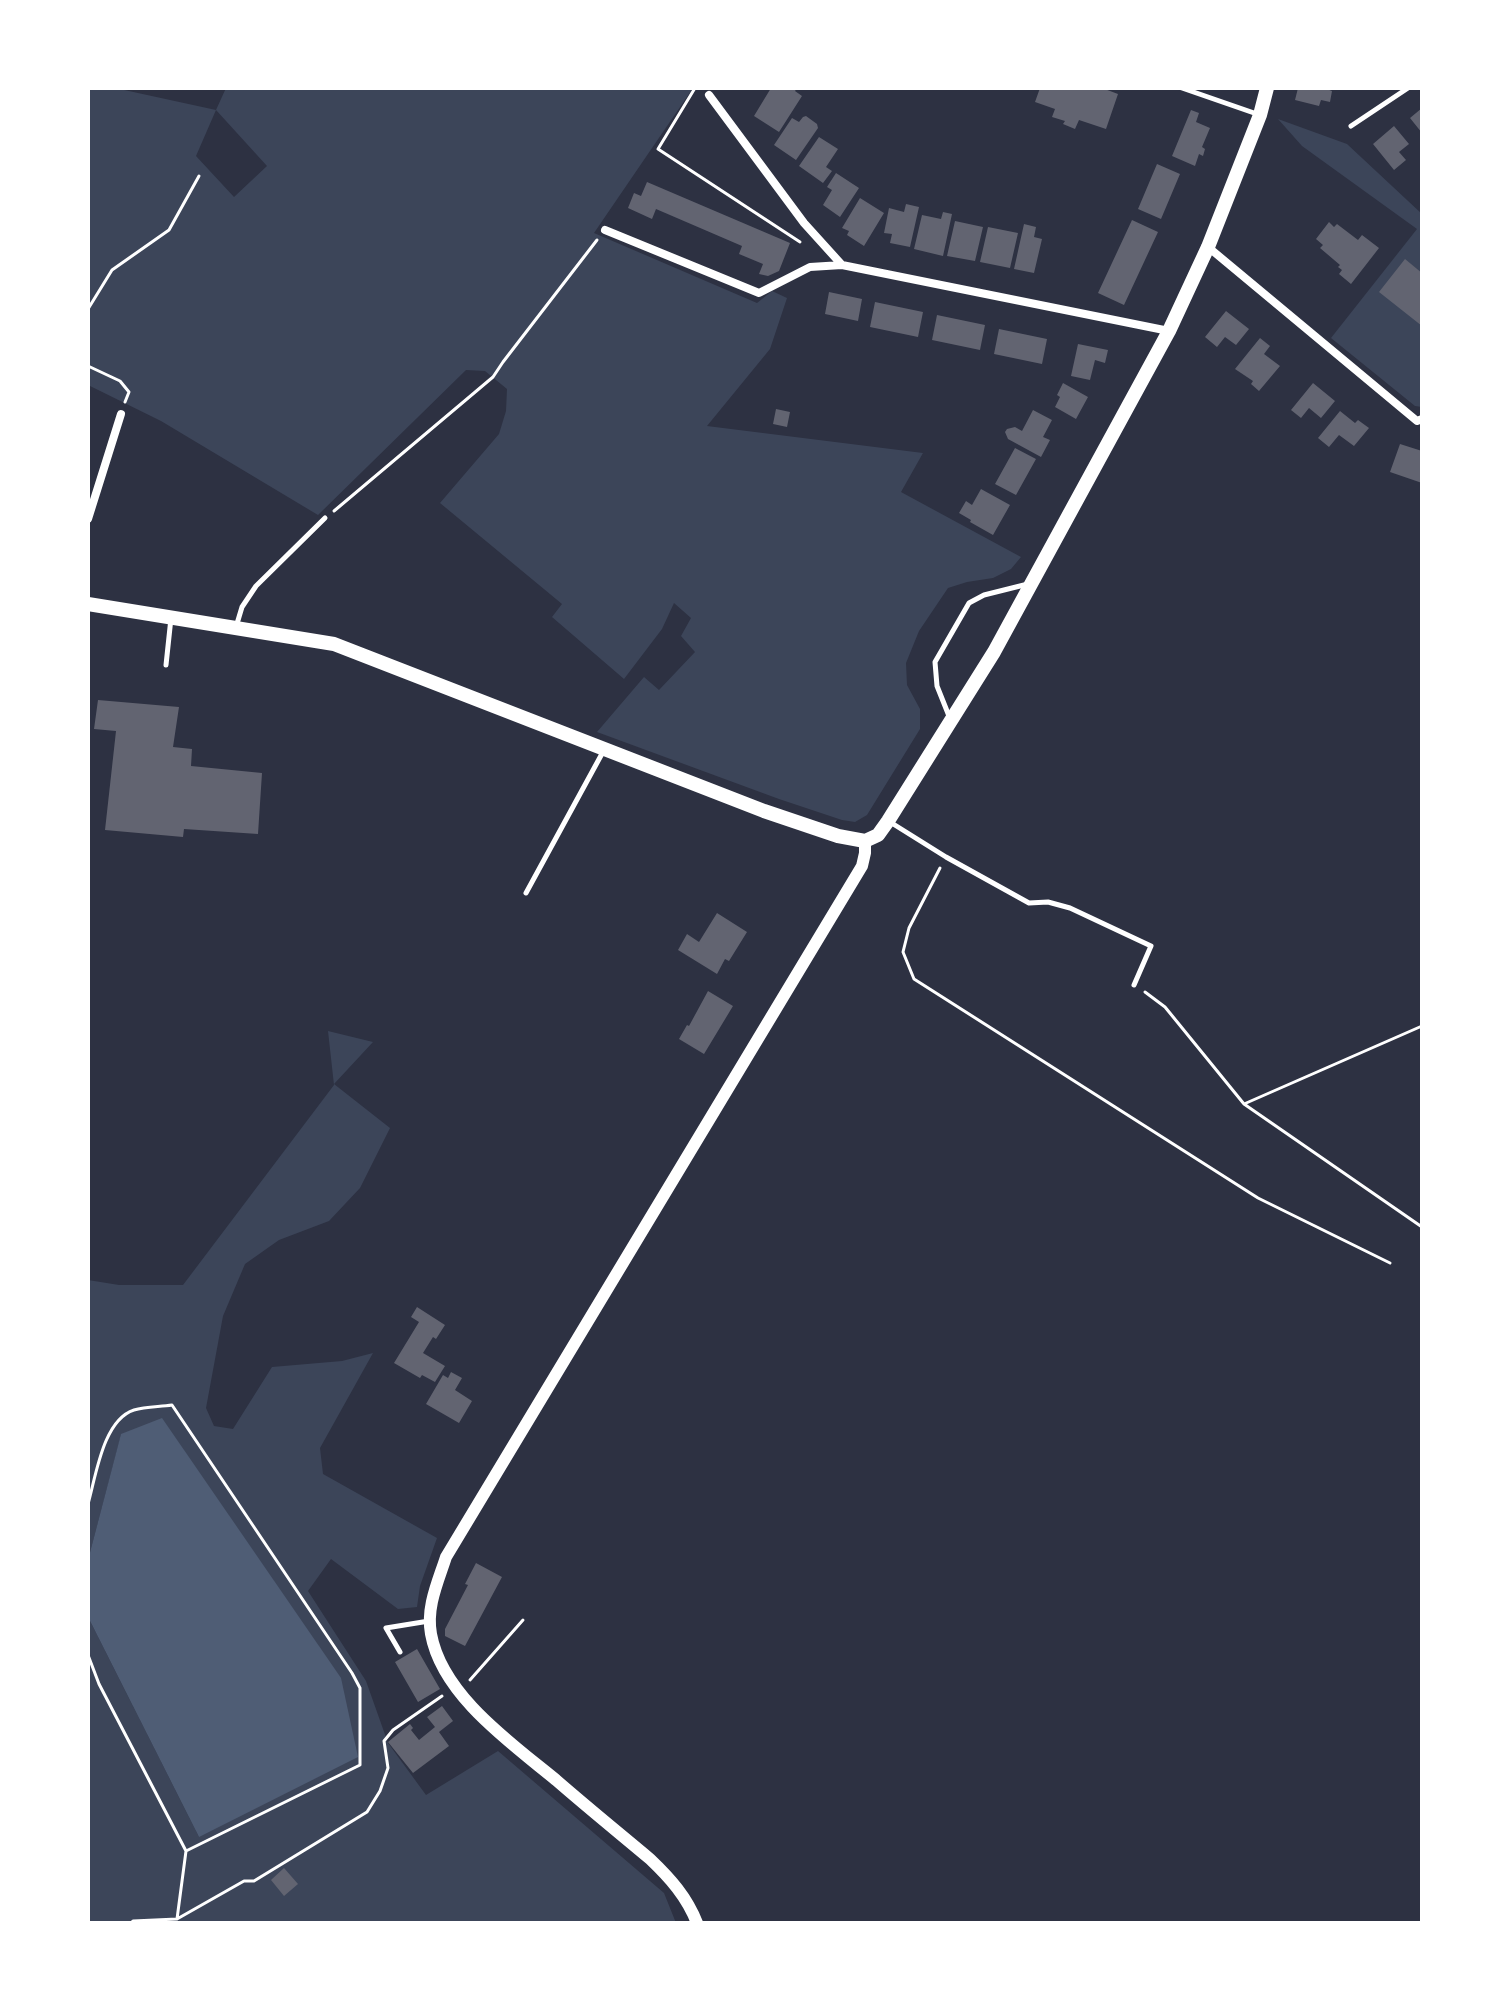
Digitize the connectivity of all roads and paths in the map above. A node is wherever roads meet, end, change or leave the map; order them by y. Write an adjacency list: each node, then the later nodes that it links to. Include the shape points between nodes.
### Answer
1 (695, 88): 10 (path, via 658,149)
2 (1182, 88): 6 (lane)
3 (1267, 88): 6 (main road)
4 (1408, 88): 7 (lane)
5 (709, 95): 12 (street, via 804,223)
6 (1260, 115): 11 (main road)
7 (1351, 126)
8 (199, 176): 13 (path, via 169,230 112,270)
9 (605, 230): 12 (street, via 759,293 810,267); 18 (path, via 493,377)
10 (806, 246)
11 (1208, 247): 14 (main road); 17 (street)
12 (842, 265): 14 (street)
13 (88, 309)
14 (1169, 331): 20 (main road)
15 (88, 366): 16 (path, via 120,381 129,392)
16 (121, 414): 19 (street)
17 (1420, 421)
18 (325, 518): 23 (lane, via 256,586)
19 (88, 519)
20 (1031, 584): 25 (main road); 25 (lane, via 969,603 935,662 937,686)
21 (88, 604): 22 (main road)
22 (171, 617): 23 (main road); 24 (lane)
23 (236, 628): 26 (main road, via 334,644)
24 (166, 665)
25 (951, 721): 27 (main road)
26 (604, 749): 28 (main road, via 764,811); 30 (lane)
27 (888, 821): 28 (main road, via 878,835); 29 (lane)
28 (865, 841): 38 (street, via 862,866 446,1557)
29 (946, 857): 31 (lane, via 1029,903 1070,908 1151,946); 35 (path, via 909,928 903,952 914,979 1258,1198)
30 (526, 893)
31 (1134, 985): 33 (path, via 1165,1007)
32 (1422, 1026): 33 (path)
33 (1244, 1104): 34 (path)
34 (1422, 1227)
35 (1390, 1263)
36 (88, 1504): 42 (path, via 114,1426 132,1411 172,1405 360,1688 360,1765)
37 (523, 1620): 41 (path)
38 (430, 1621): 39 (lane, via 386,1628); 41 (street, via 439,1659)
39 (400, 1652)
40 (88, 1655): 42 (path)
41 (457, 1689): 43 (path, via 384,1741 388,1768 367,1812 254,1881 244,1881); 45 (street, via 502,1736 672,1880)
42 (186, 1851): 43 (path)
43 (177, 1919): 44 (path)
44 (132, 1922)
45 (697, 1923)

